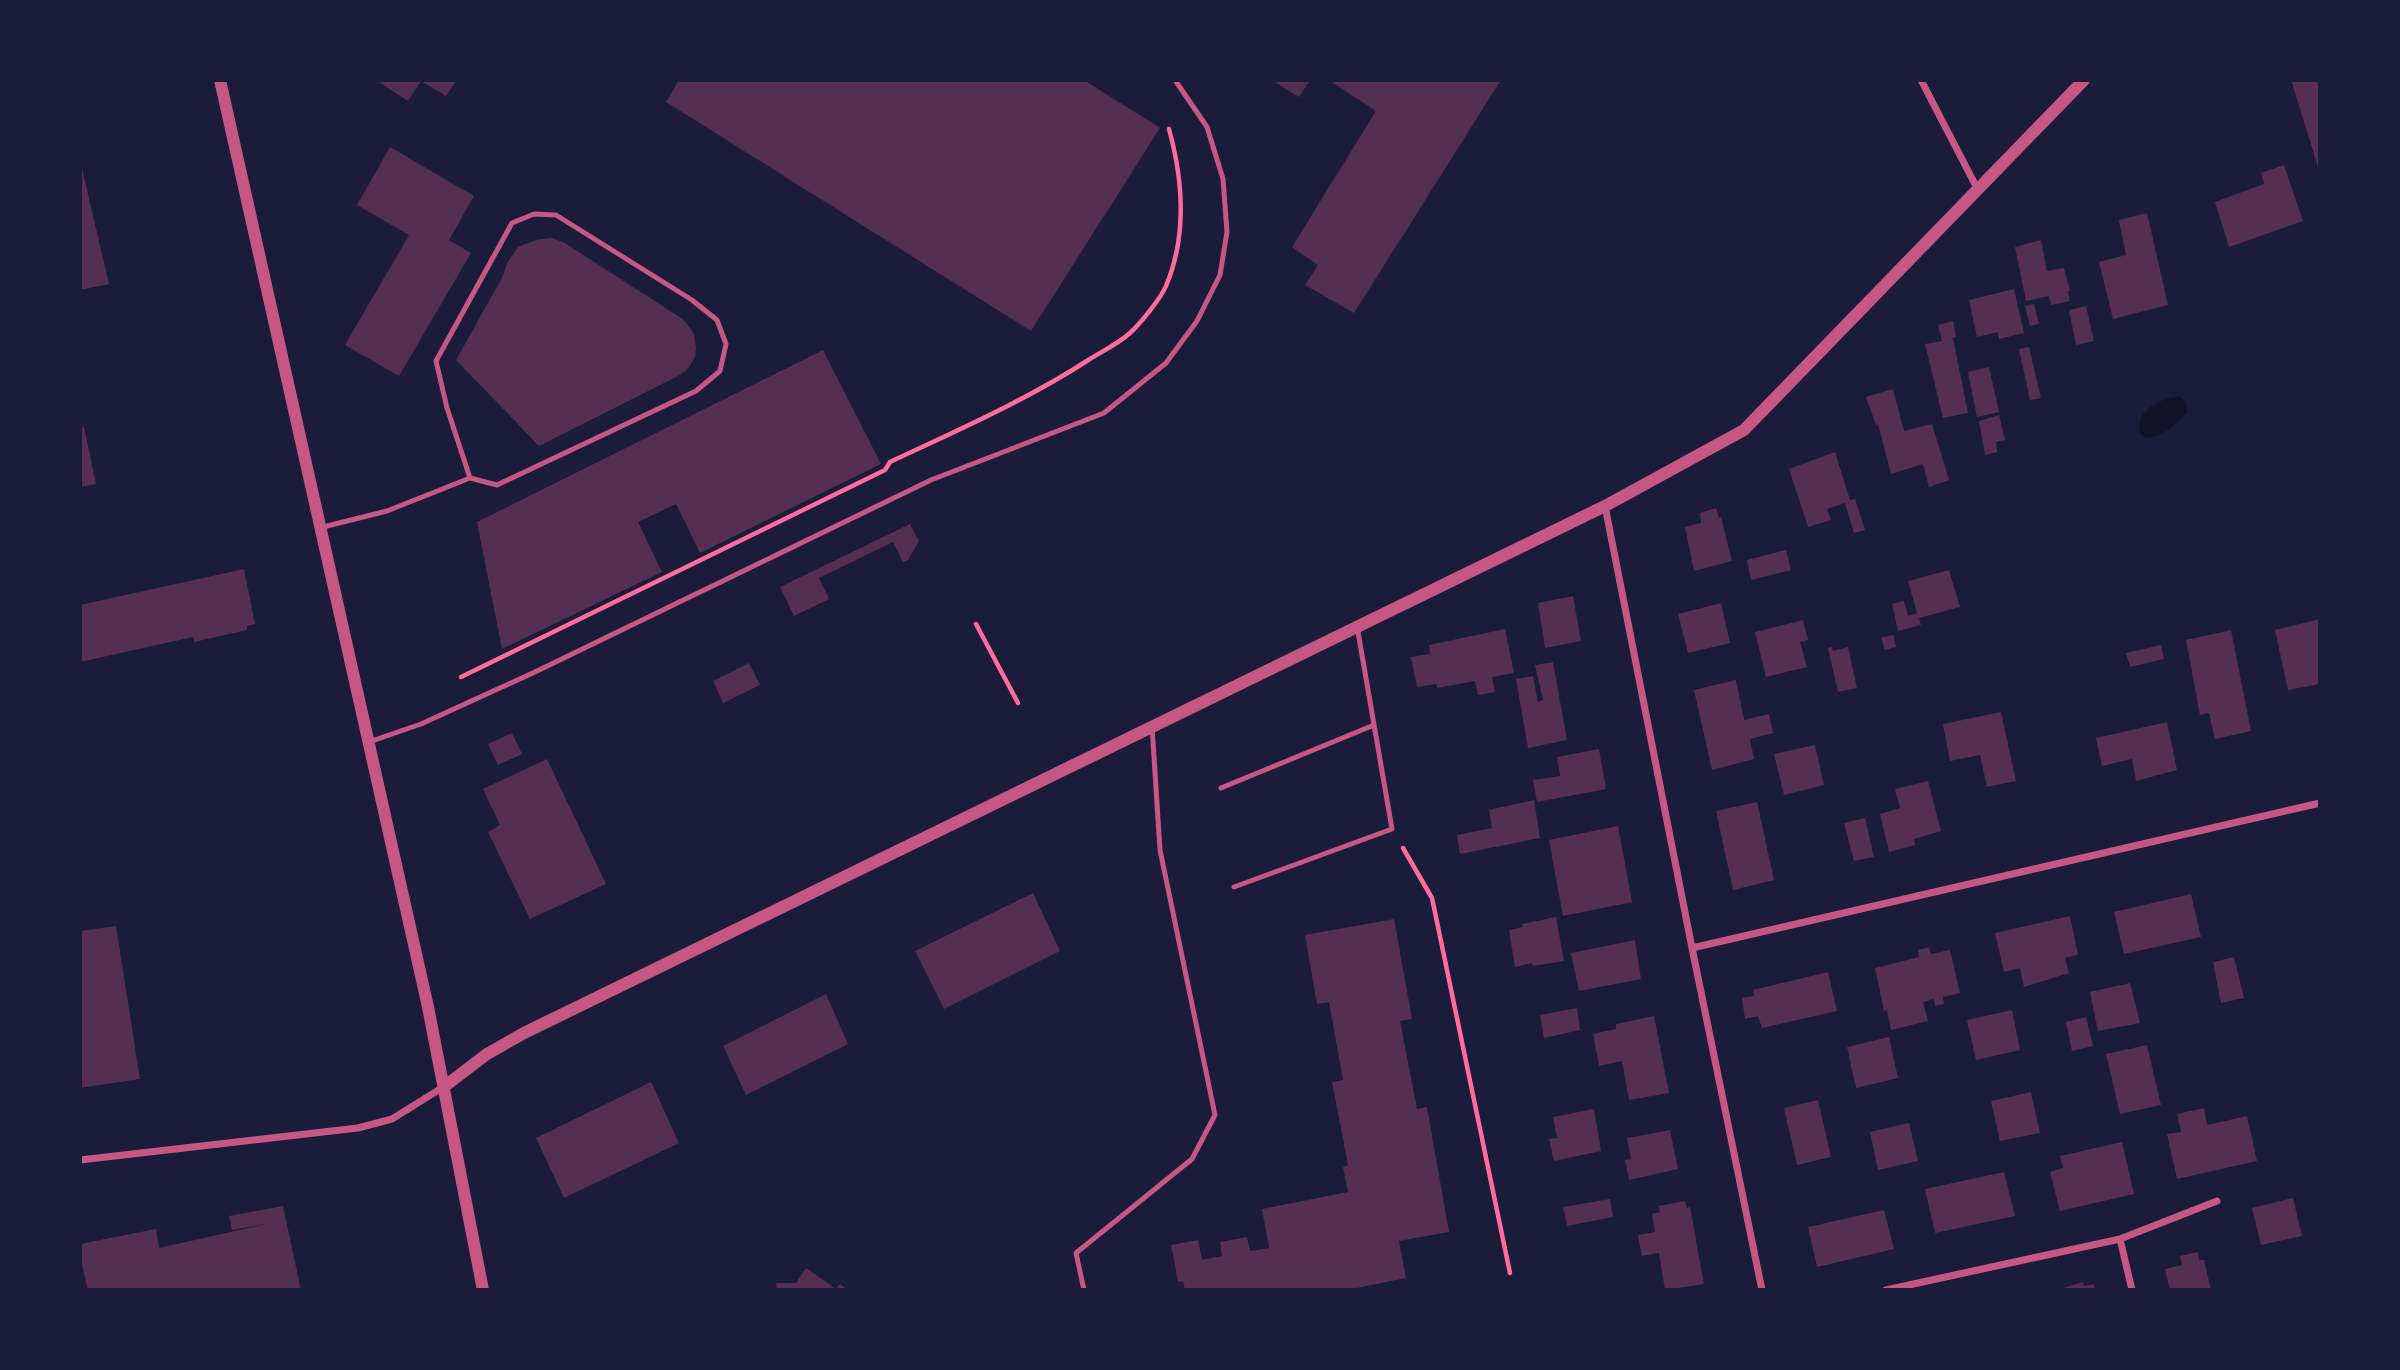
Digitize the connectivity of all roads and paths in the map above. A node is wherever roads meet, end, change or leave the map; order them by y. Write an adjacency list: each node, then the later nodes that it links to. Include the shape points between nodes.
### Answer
1 (220, 80): 9 (street)
2 (1175, 80): 16 (lane, via 1207,127 1223,179 1227,232 1220,275 1197,321 1166,363 1104,413 931,480 535,672 421,724)
3 (1921, 80): 6 (street)
4 (2084, 80): 6 (street)
5 (1169, 129): 12 (path, via 1181,190 1178,249 1165,289 1130,333 974,423 890,462 885,470)
6 (1978, 190): 8 (street, via 1744,430)
7 (470, 478): 7 (lane, via 497,485 696,391 720,371 726,344 717,320 556,215 534,214 512,223 436,361); 9 (lane, via 387,511)
8 (1605, 506): 11 (street); 21 (street)
9 (320, 528): 16 (street)
10 (976, 624): 13 (path)
11 (1357, 626): 14 (lane); 15 (street)
12 (457, 679)
13 (1017, 703)
14 (1374, 725): 17 (lane); 19 (lane)
15 (1152, 726): 22 (street, via 524,1033 486,1054); 28 (lane, via 1160,850 1215,1115 1192,1159 1076,1253)
16 (369, 742): 22 (street)
17 (1221, 788)
18 (2319, 803): 21 (street)
19 (1392, 829): 20 (lane); 26 (path, via 1432,898)
20 (1234, 887)
21 (1692, 948): 29 (street)
22 (445, 1086): 23 (street, via 392,1119 358,1128); 27 (street)
23 (80, 1160)
24 (2217, 1201): 25 (street)
25 (2120, 1239): 30 (street); 31 (street)
26 (1510, 1273)
27 (483, 1290)
28 (1084, 1290)
29 (1762, 1290)
30 (1886, 1290)
31 (2132, 1290)

